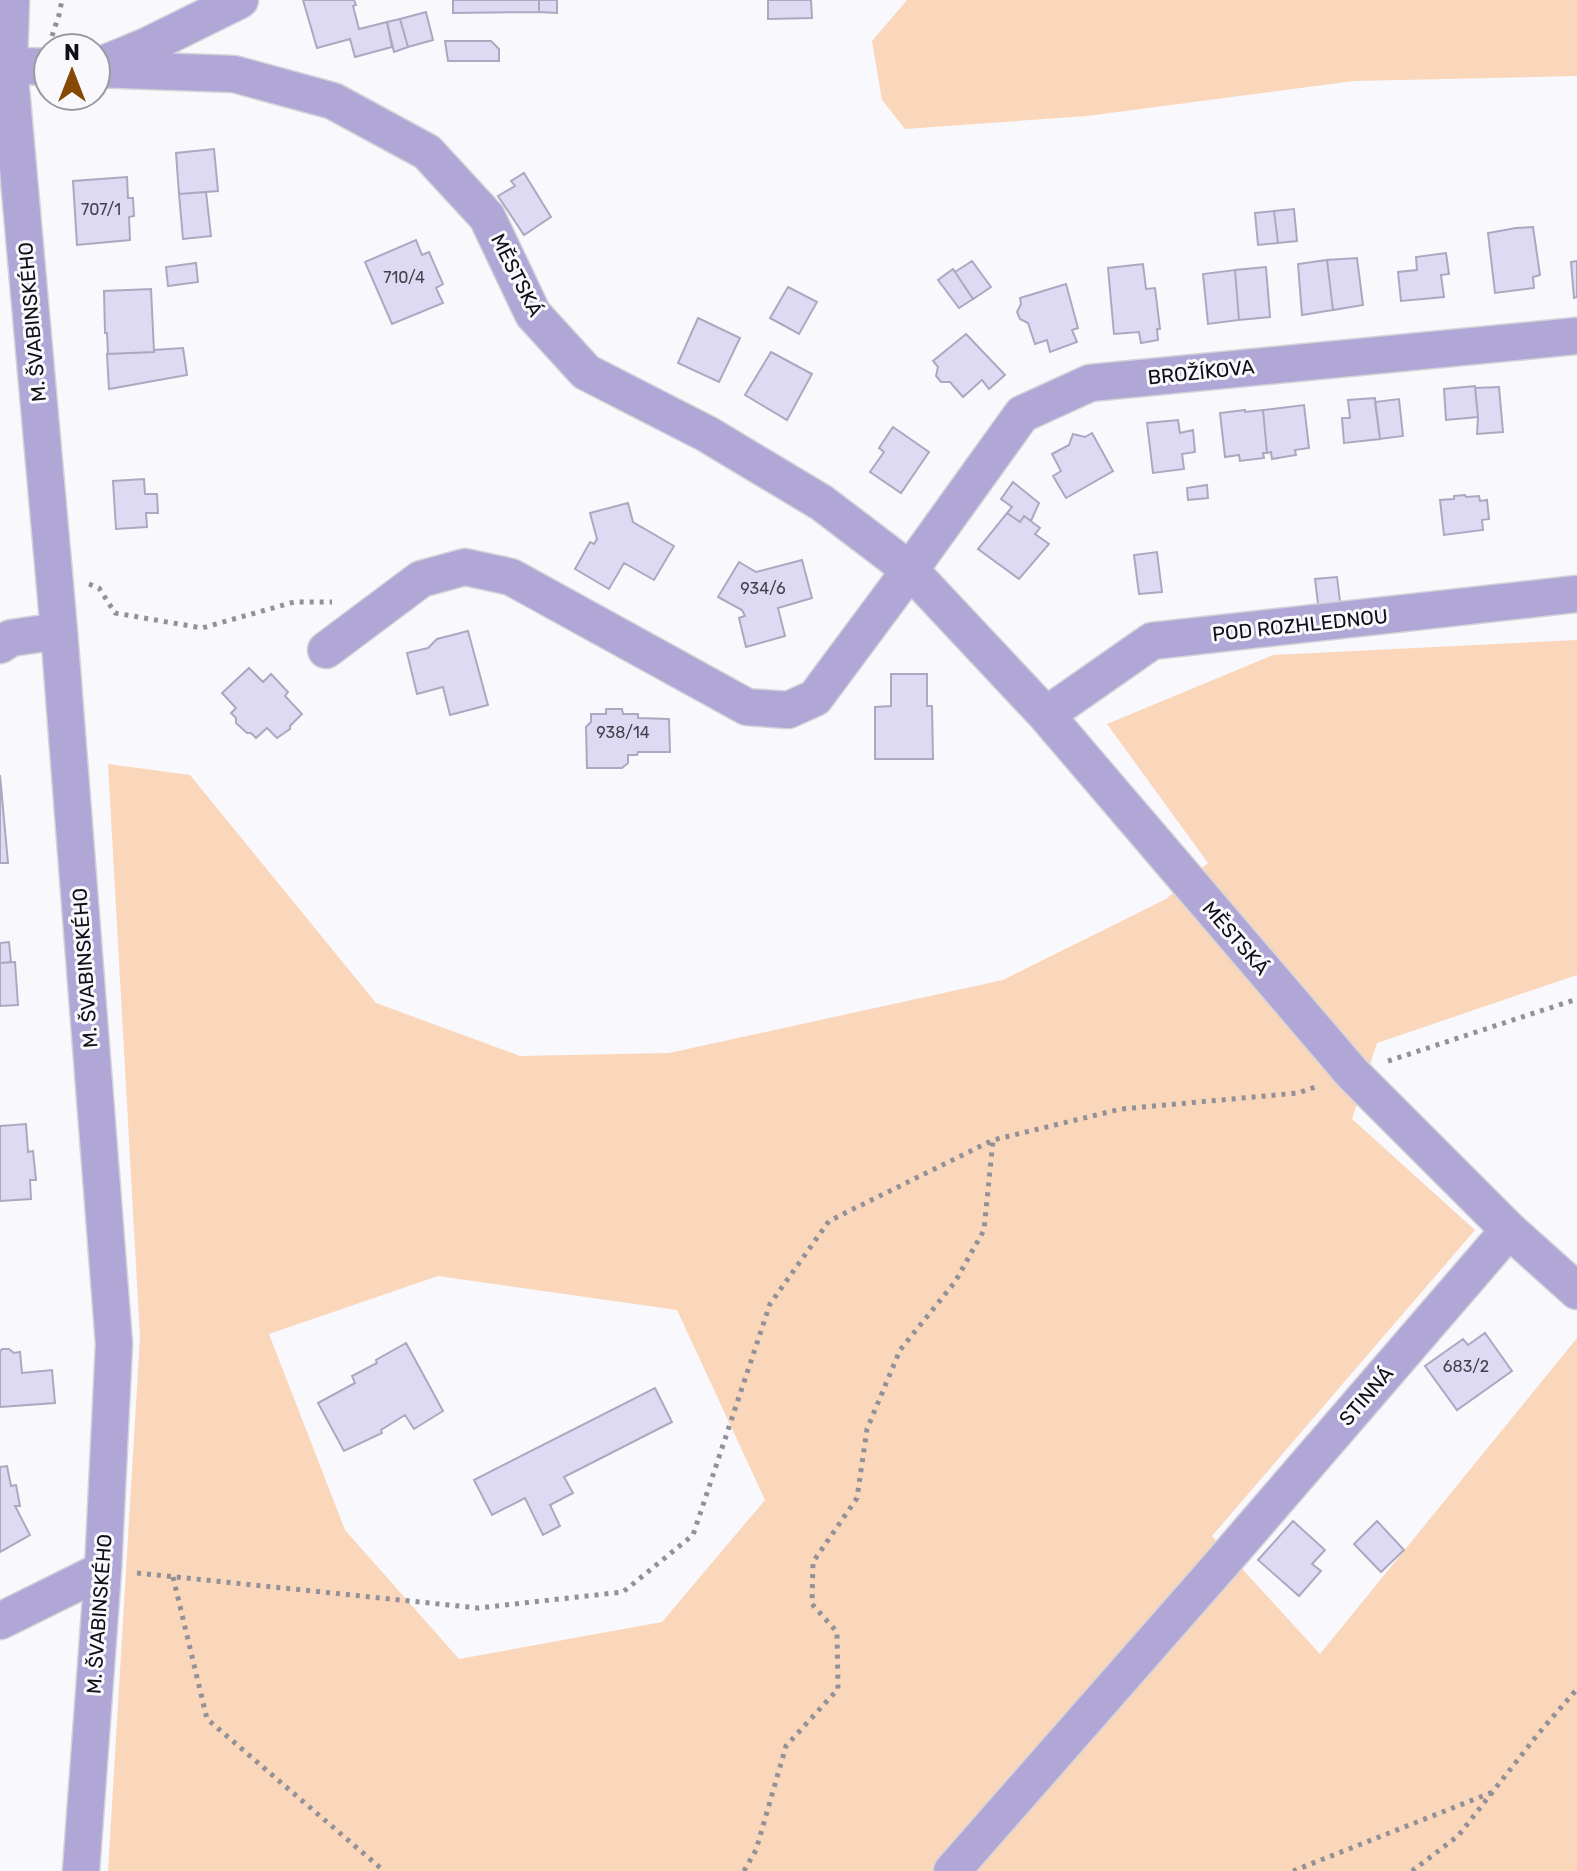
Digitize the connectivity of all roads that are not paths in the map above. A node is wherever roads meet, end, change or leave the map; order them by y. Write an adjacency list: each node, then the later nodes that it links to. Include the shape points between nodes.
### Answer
1 (11, 0): 6 (street, M. ŠVABINSKÉHO)
2 (240, 0): 3 (street)
3 (112, 61)
4 (32, 68): 6 (street)
5 (112, 69): 8 (street, MĚSTSKÁ, via 234,74 333,101 427,152 487,217 533,314 586,372 707,434 822,503)
6 (3, 71): 10 (street, M. ŠVABINSKÉHO)
7 (1577, 336): 8 (street, BROŽÍKOVA, via 1090,383 1022,414)
8 (910, 570): 12 (street, via 815,698 788,710 747,707 511,577 465,567 421,579); 13 (street, MĚSTSKÁ)
9 (1577, 594): 13 (street, POD ROZHLEDNOU, via 1152,641)
10 (59, 631): 11 (street, via 11,638); 16 (street, M. ŠVABINSKÉHO, via 114,1344)
11 (0, 645)
12 (326, 650)
13 (1046, 715): 14 (street, MĚSTSKÁ, via 1352,1073)
14 (1509, 1230): 15 (street, MĚSTSKÁ); 19 (street, STINNÁ)
15 (1577, 1291)
16 (103, 1570): 17 (street); 18 (street, M. ŠVABINSKÉHO)
17 (0, 1621)
18 (81, 1871)
19 (952, 1871)

